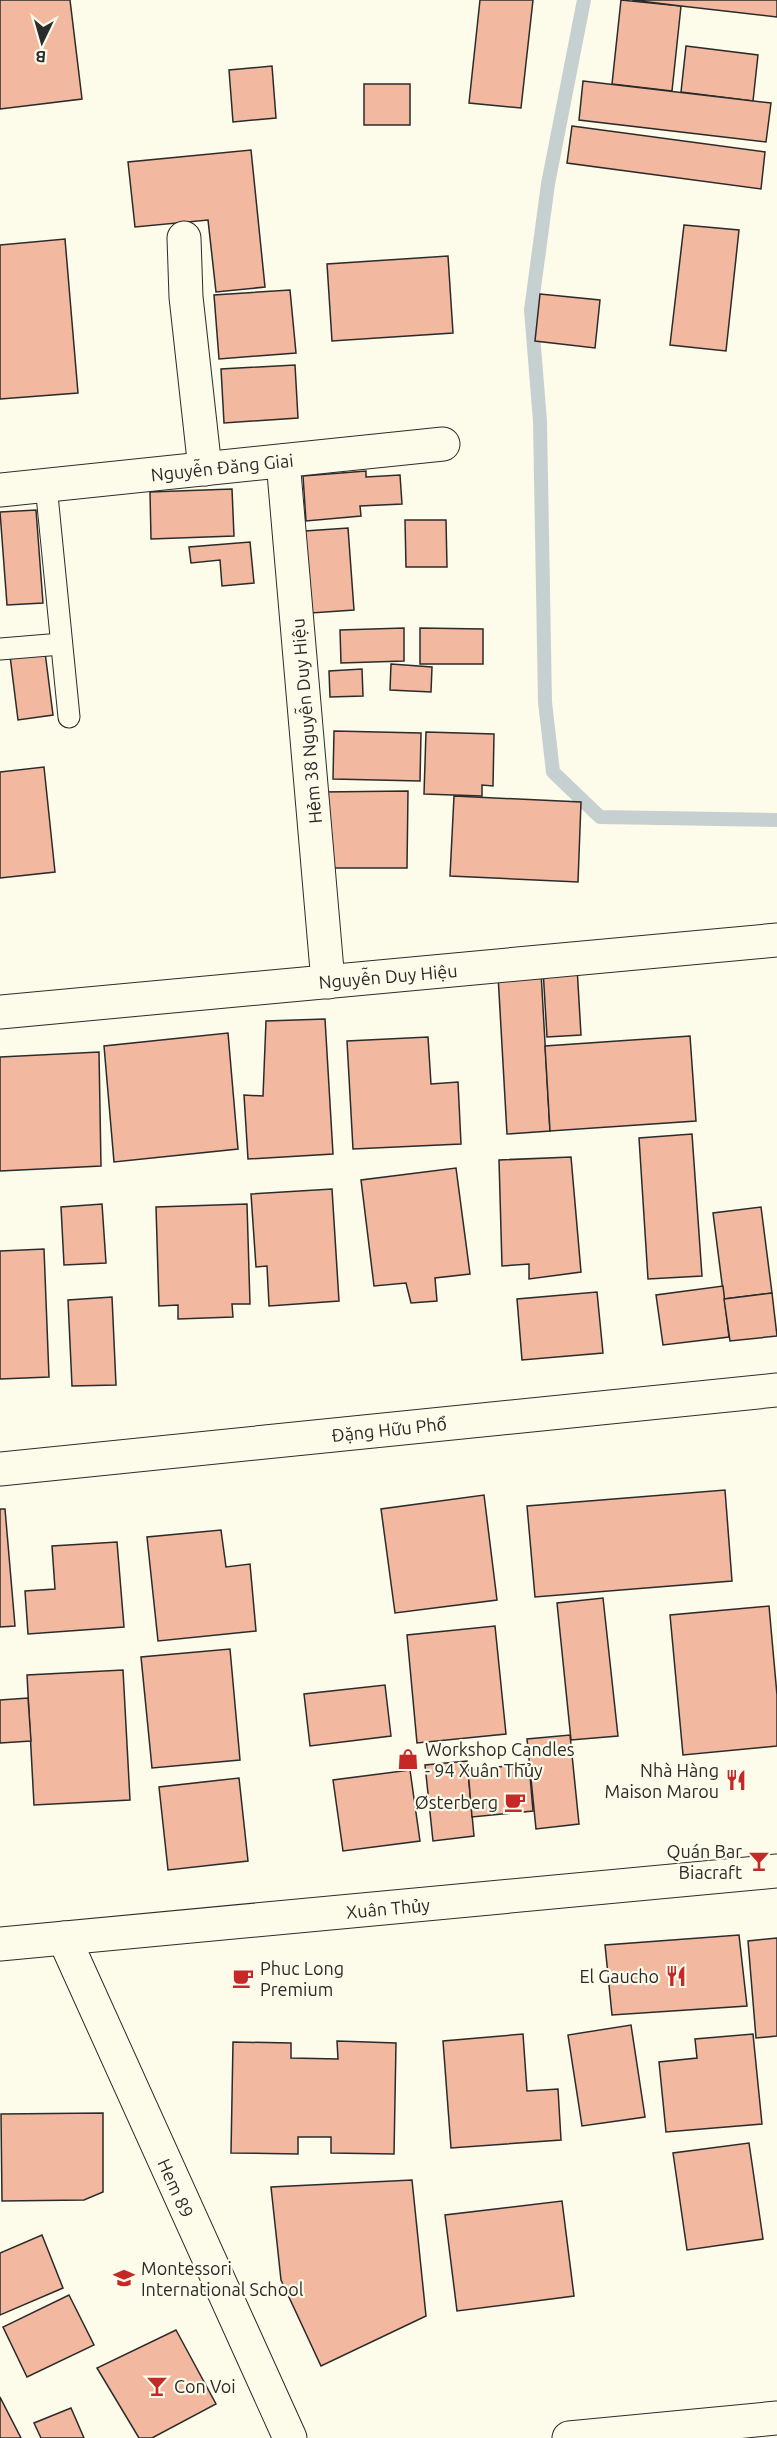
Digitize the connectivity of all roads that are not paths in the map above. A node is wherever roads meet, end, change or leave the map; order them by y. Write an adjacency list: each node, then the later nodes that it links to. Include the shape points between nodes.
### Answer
1 (184, 238): 4 (street, via 186,297)
2 (443, 444): 3 (street, Nguyễn Đăng Giai)
3 (283, 461): 4 (street, Nguyễn Đăng Giai); 11 (street, Hẻm 38 Nguyễn Duy Hiệu)
4 (205, 469): 5 (street, Nguyễn Đăng Giai)
5 (46, 485): 6 (street, Nguyễn Đăng Giai); 7 (lane)
6 (0, 490)
7 (61, 644): 8 (lane); 9 (lane)
8 (0, 649)
9 (69, 717)
10 (777, 940): 11 (street, Nguyễn Duy Hiệu)
11 (328, 982): 12 (street, Nguyễn Duy Hiệu)
12 (0, 1012)
13 (777, 1390): 14 (street, Đặng Hữu Phổ)
14 (0, 1469)
15 (777, 1871): 16 (street, Xuân Thủy)
16 (64, 1938): 17 (street, Xuân Thủy); 19 (street, Hem 89)
17 (0, 1944)
18 (777, 2418): 20 (street)
19 (290, 2438)
20 (569, 2438)

